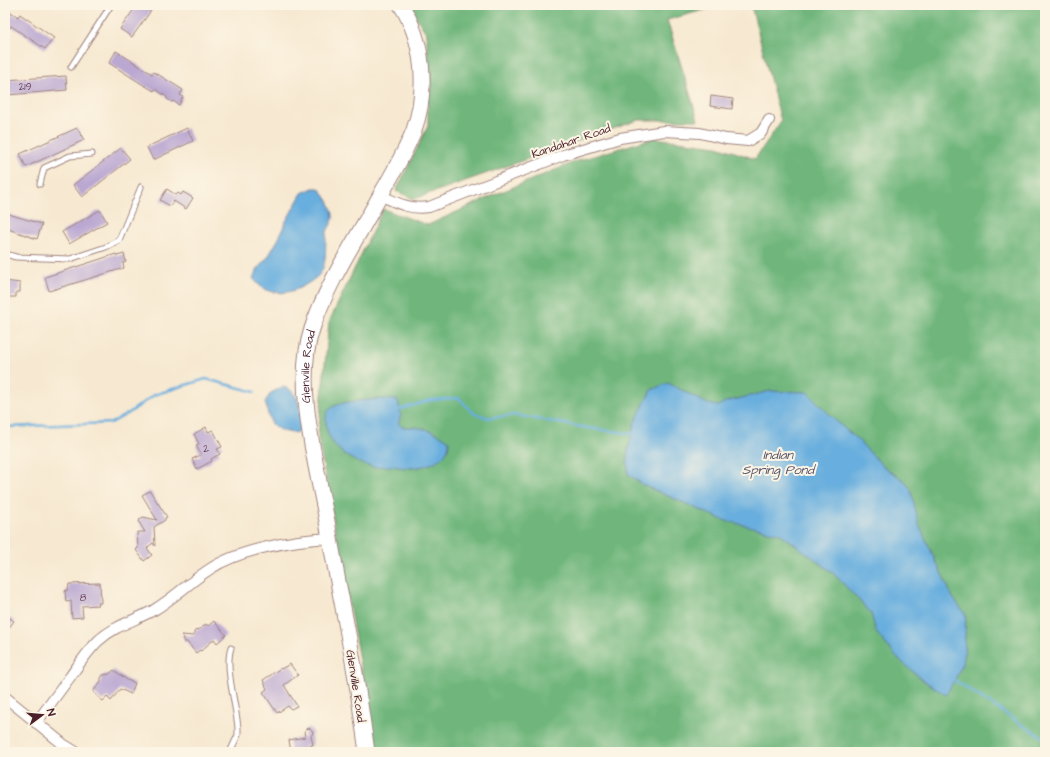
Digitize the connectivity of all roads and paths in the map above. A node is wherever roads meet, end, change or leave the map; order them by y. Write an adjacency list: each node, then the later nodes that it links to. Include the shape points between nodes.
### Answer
1 (112, 5): 3 (lane)
2 (400, 5): 8 (main road, Glenville Road, via 410,24 419,52 421,99 414,130)
3 (71, 67)
4 (769, 120): 8 (street, Kandahar Road, via 761,133 748,141 700,133 664,131 620,138 563,155 429,207 411,208)
5 (92, 154): 6 (lane, via 70,156 44,168)
6 (40, 184)
7 (141, 187): 9 (lane, via 119,240 106,247 70,259 16,257)
8 (380, 195): 10 (main road, Glenville Road, via 322,304 307,351 305,369 308,415)
9 (5, 254)
10 (330, 538): 13 (street, via 283,544 229,559 210,569 152,611 116,628 100,639 89,651); 16 (main road, Glenville Road, via 354,665)
11 (231, 648): 15 (lane, via 229,666 238,735)
12 (5, 697): 13 (street)
13 (36, 723): 14 (street)
14 (76, 752)
15 (230, 752)
16 (367, 752)

